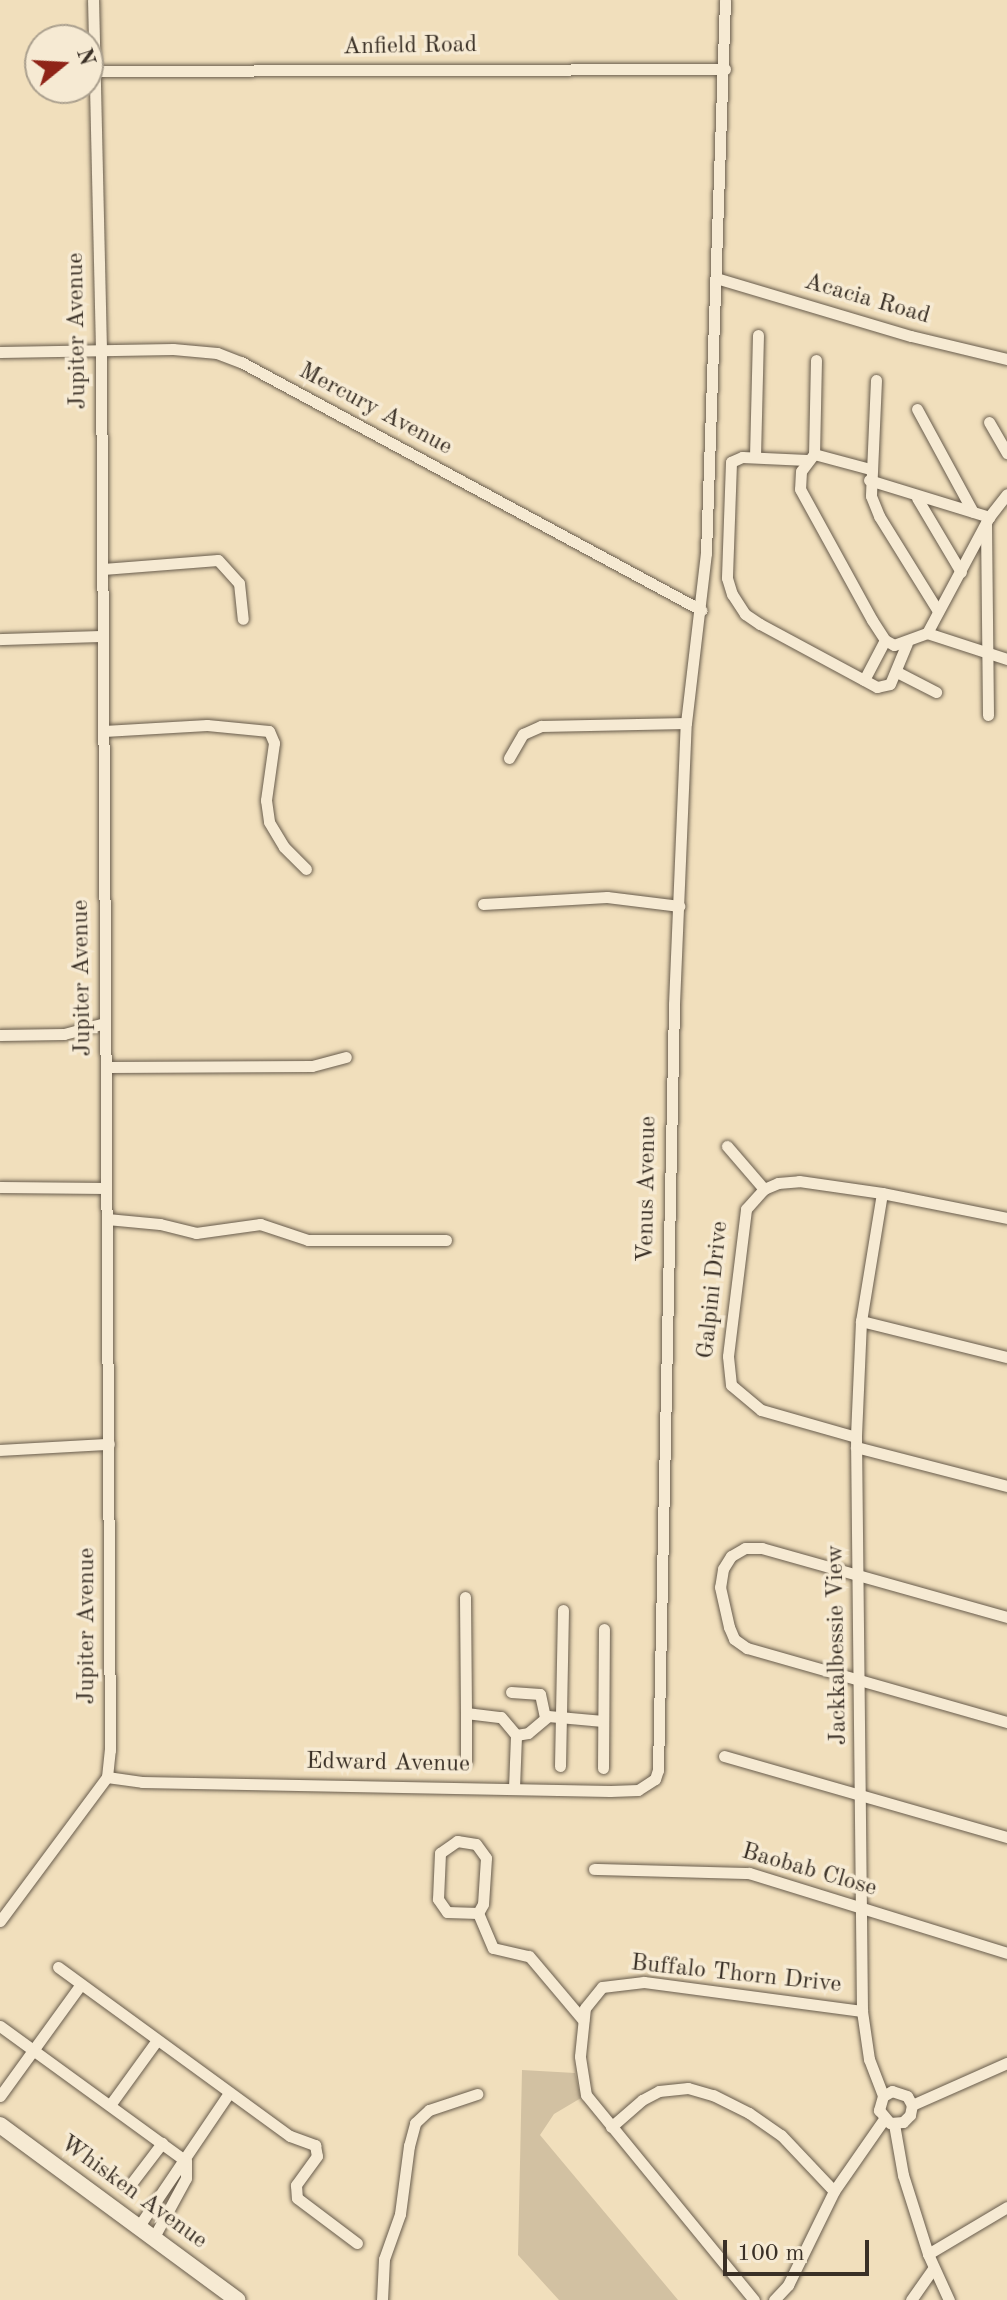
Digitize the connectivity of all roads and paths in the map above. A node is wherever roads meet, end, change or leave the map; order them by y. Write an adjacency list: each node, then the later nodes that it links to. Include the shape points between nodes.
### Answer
1 (93, 0): 3 (street, Jupiter Avenue)
2 (725, 0): 4 (street, Venus Avenue)
3 (94, 24)
4 (725, 69): 5 (street, Anfield Road); 7 (street, Venus Avenue)
5 (104, 71)
6 (96, 104): 9 (street, Jupiter Avenue)
7 (716, 278): 11 (street, Acacia Road); 26 (street, Venus Avenue)
8 (758, 335): 17 (street)
9 (101, 350): 10 (street, Mercury Avenue); 24 (street, Jupiter Avenue); 26 (street, Mercury Avenue, via 203,350 241,362)
10 (0, 352)
11 (1007, 359)
12 (816, 360): 18 (street)
13 (876, 380): 19 (street)
14 (917, 409): 22 (street)
15 (989, 422): 16 (street)
16 (1007, 453)
17 (755, 457): 18 (street); 37 (street, via 737,457 730,465 727,578 732,594 745,614 760,624)
18 (810, 457): 19 (street); 32 (street, via 799,482 803,497)
19 (870, 474): 21 (street); 27 (street, via 879,516)
20 (1007, 494): 23 (street)
21 (917, 498): 22 (street); 25 (street)
22 (973, 512): 23 (street)
23 (988, 520): 25 (street); 34 (street)
24 (103, 569): 28 (street, via 218,560 239,583); 30 (street, Jupiter Avenue)
25 (961, 572): 27 (street)
26 (701, 610): 40 (street, Venus Avenue)
27 (938, 611): 29 (street)
28 (243, 619)
29 (927, 633): 33 (street); 34 (street)
30 (103, 636): 31 (street); 41 (street, Jupiter Avenue)
31 (0, 639)
32 (885, 640): 33 (street); 37 (street)
33 (907, 643): 36 (street)
34 (989, 654): 35 (street); 39 (street)
35 (1007, 659)
36 (897, 672): 37 (street, via 886,687); 38 (street)
37 (864, 680)
38 (936, 692)
39 (988, 715)
40 (686, 723): 42 (street, via 541,726 523,734); 45 (street, Venus Avenue)
41 (104, 731): 43 (street, via 207,725 269,731 274,743 266,800 269,822); 46 (street, Jupiter Avenue)
42 (509, 758)
43 (306, 869)
44 (483, 904): 45 (street, via 607,897)
45 (679, 906): 81 (street, Venus Avenue)
46 (105, 1023): 47 (street, via 64,1034); 49 (street, Jupiter Avenue)
47 (0, 1035)
48 (346, 1057): 49 (street, via 312,1066)
49 (106, 1067): 52 (street, Jupiter Avenue)
50 (727, 1146): 53 (street)
51 (0, 1187): 52 (street)
52 (106, 1188): 56 (street, Jupiter Avenue)
53 (764, 1189): 54 (street, via 799,1181); 60 (street, Galpini Drive, via 742,1219 729,1378 740,1395 761,1410)
54 (882, 1193): 55 (street); 58 (street, Jackkalbessie View)
55 (1007, 1218)
56 (107, 1219): 57 (street, via 196,1233 260,1224 308,1240); 61 (street, Jupiter Avenue)
57 (446, 1240)
58 (861, 1321): 59 (street); 60 (street, Jackkalbessie View)
59 (1007, 1357)
60 (856, 1442): 63 (street, Galpini Drive); 64 (street, Jackkalbessie View)
61 (109, 1444): 62 (street); 82 (street, Jupiter Avenue)
62 (0, 1450)
63 (1007, 1486)
64 (859, 1578): 67 (street); 69 (street, Jackkalbessie View); 69 (street, via 762,1548 745,1548 727,1562 720,1594 734,1639 747,1648)
65 (465, 1597): 71 (street)
66 (563, 1610): 73 (street)
67 (1007, 1617)
68 (604, 1629): 74 (street)
69 (860, 1679): 75 (street); 84 (street, Jackkalbessie View)
70 (511, 1692): 72 (street, via 540,1694)
71 (466, 1713): 76 (street, via 501,1717); 78 (street)
72 (545, 1717): 73 (street); 76 (street, via 528,1733)
73 (560, 1717): 74 (street); 79 (street)
74 (603, 1721): 80 (street)
75 (1007, 1722)
76 (516, 1735): 83 (street)
77 (724, 1756): 84 (street)
78 (466, 1761)
79 (560, 1766)
80 (603, 1768)
81 (658, 1770): 83 (street, Edward Avenue, via 651,1783 638,1790)
82 (107, 1777): 83 (street, Edward Avenue, via 142,1782); 89 (street)
83 (514, 1788)
84 (862, 1794): 85 (street); 87 (street, Jackkalbessie View)
85 (1007, 1837)
86 (594, 1869): 87 (street, Baobab Close, via 734,1870)
87 (863, 1908): 90 (street, Baobab Close); 93 (street, Jackkalbessie View)
88 (478, 1913): 88 (street, via 447,1912 438,1899 440,1853 457,1841 476,1844 486,1858); 94 (street, via 493,1948 529,1956)
89 (0, 1921)
90 (1007, 1953)
91 (58, 1967): 92 (street)
92 (81, 1984): 96 (street); 97 (street)
93 (862, 2011): 94 (street, Buffalo Thorn Drive, via 628,1982 602,1987 591,1996); 102 (street, Jackkalbessie View, via 869,2059)
94 (583, 2020): 107 (street, Buffalo Thorn Drive, via 581,2085)
95 (0, 2026): 97 (street)
96 (157, 2040): 99 (street); 103 (street)
97 (33, 2050): 101 (street); 103 (street)
98 (1007, 2063): 104 (street)
99 (229, 2093): 109 (street); 115 (street, via 290,2136 315,2145 317,2156 296,2185 297,2198)
100 (477, 2094): 119 (street, via 429,2110 415,2123 400,2214 384,2259)
101 (0, 2096)
102 (883, 2096): 104 (street, via 898,2091); 105 (street, via 879,2105)
103 (110, 2105): 108 (street)
104 (912, 2105): 105 (street, via 907,2119)
105 (889, 2122): 111 (street); 116 (street)
106 (0, 2125): 113 (street, Whisken Avenue)
107 (611, 2127): 111 (street, via 659,2091 688,2088 749,2113 781,2135); 120 (street, Buffalo Thorn Drive)
108 (162, 2143): 109 (street); 110 (street)
109 (186, 2161): 113 (street); 114 (street, via 186,2178)
110 (127, 2189)
111 (834, 2191): 121 (street, via 788,2285)
112 (1007, 2207): 116 (street)
113 (139, 2226): 114 (street, Whisken Avenue)
114 (154, 2237): 118 (street, Whisken Avenue)
115 (357, 2243)
116 (928, 2254): 117 (street)
117 (933, 2268): 122 (street); 123 (street)
118 (237, 2300)
119 (382, 2300)
120 (754, 2300)
121 (774, 2300)
122 (911, 2300)
123 (949, 2300)

